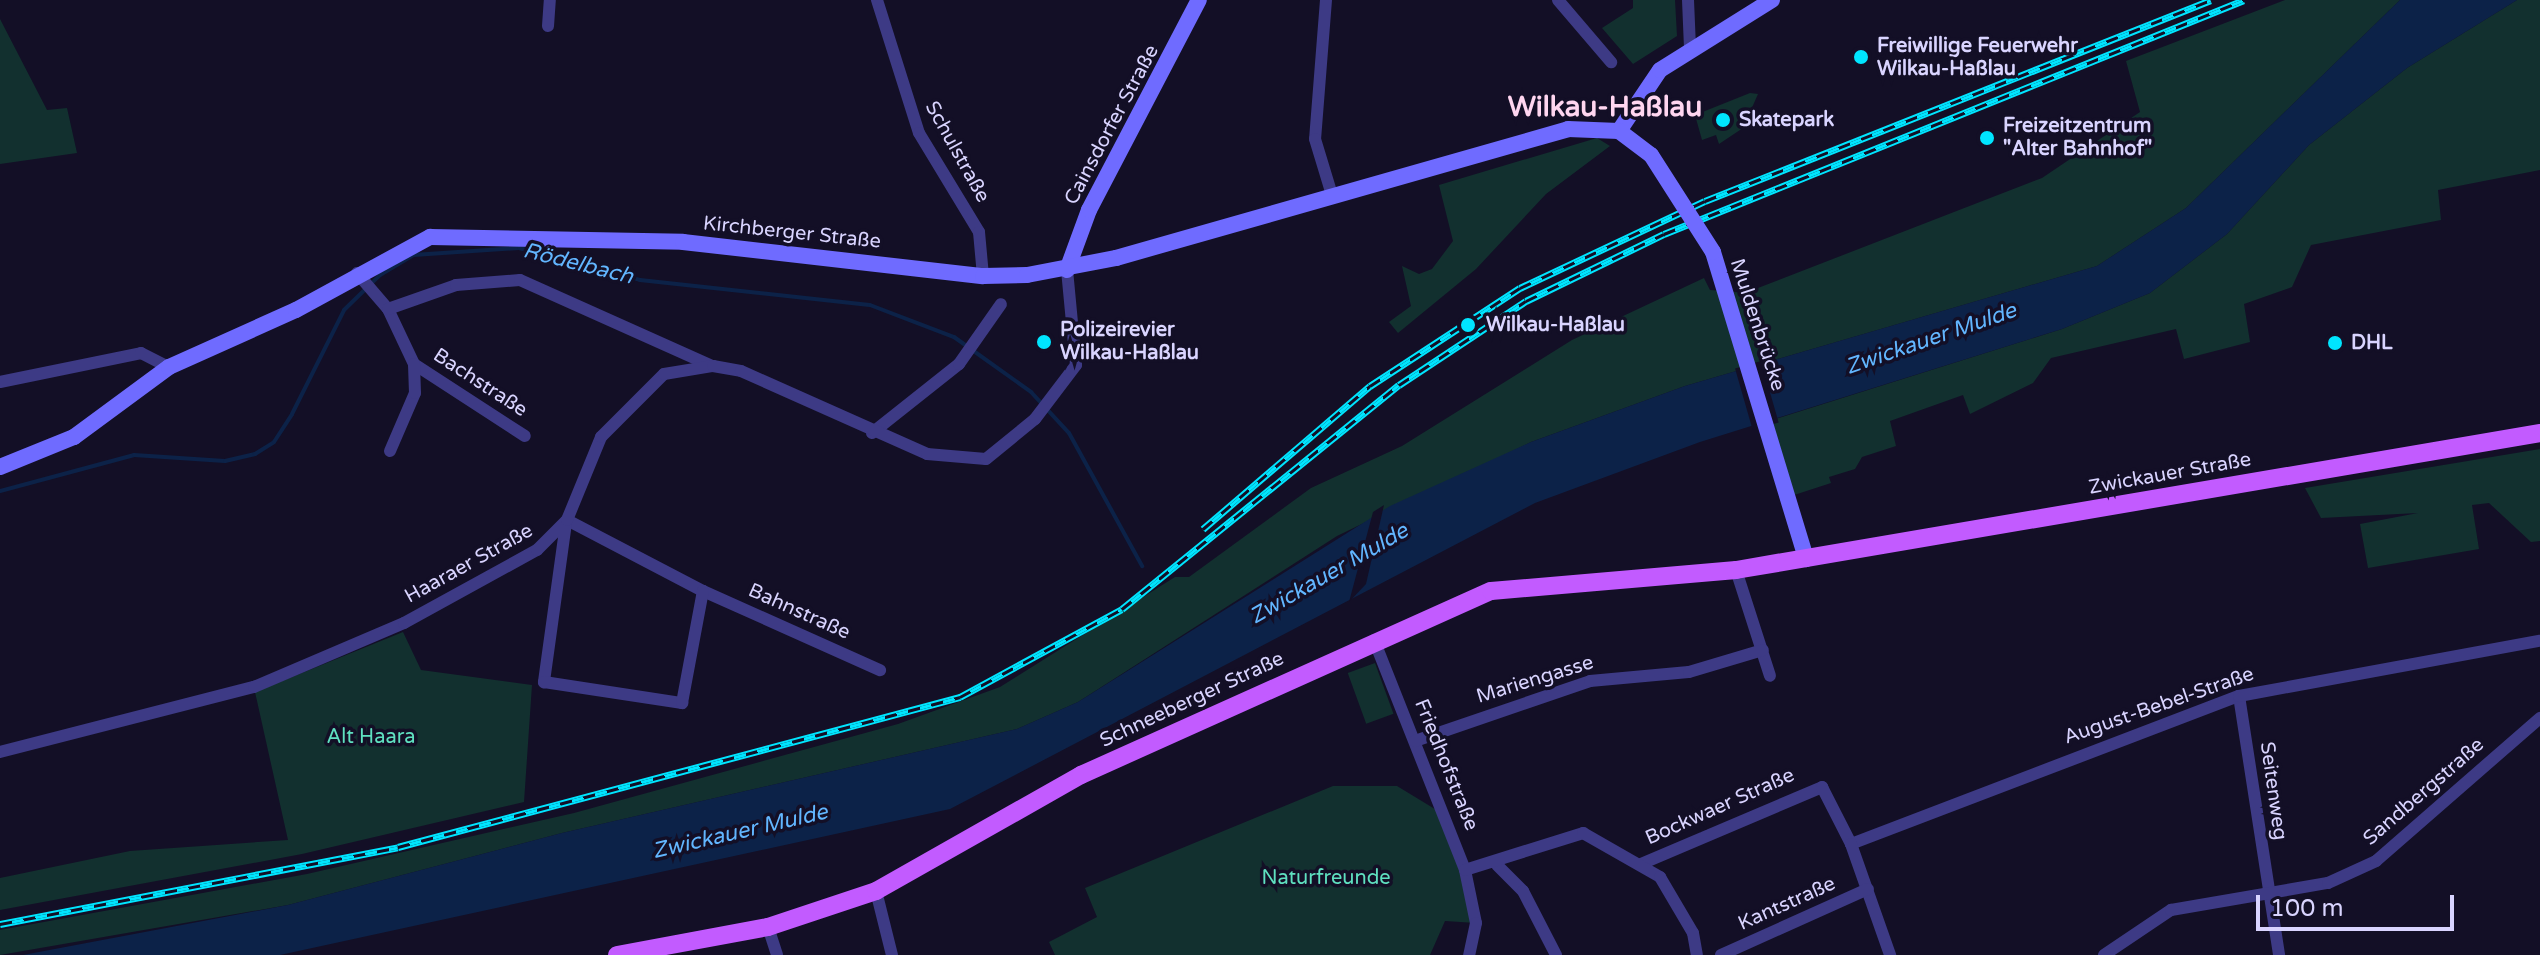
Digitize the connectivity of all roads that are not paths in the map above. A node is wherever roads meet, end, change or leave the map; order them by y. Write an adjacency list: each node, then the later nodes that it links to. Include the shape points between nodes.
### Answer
1 (550, 0): 8 (street)
2 (877, 0): 14 (street, Schulstraße, via 919,133 979,232)
3 (1199, 0): 13 (main road, Cainsdorfer Straße, via 1089,210)
4 (1326, 0): 12 (street, via 1315,139)
5 (1558, 0): 10 (street)
6 (1688, 0): 9 (street)
7 (1772, 0): 9 (main road)
8 (548, 26)
9 (1690, 48): 11 (main road, via 1639,95)
10 (1611, 62)
11 (1619, 131): 12 (main road, Kirchberger Straße, via 1568,129); 28 (main road, Muldenbrücke, bridge, via 1651,155 1713,252)
12 (1332, 195): 13 (main road, Kirchberger Straße)
13 (1067, 270): 14 (main road, Kirchberger Straße); 22 (street, Haaraer Straße, via 1077,355 1051,401 1009,447 968,462)
14 (983, 276): 15 (main road, Kirchberger Straße, via 760,247 462,233 399,248)
15 (362, 278): 16 (street, Bachstraße); 20 (main road, Kirchberger Straße)
16 (384, 304): 18 (street, Bachstraße); 19 (street, via 456,285 520,280)
17 (1001, 304): 22 (street, via 962,360)
18 (414, 364): 24 (street, Bachstraße); 25 (street, Bachstraße, via 415,393)
19 (713, 366): 22 (street, Haaraer Straße, via 769,382); 27 (street, Haaraer Straße, via 664,374 617,420 601,437)
20 (169, 367): 21 (street, via 141,353); 26 (main road, Kirchberger Straße, via 74,437)
21 (0, 382)
22 (872, 433)
23 (2540, 433): 28 (main road, Zwickauer Straße)
24 (525, 436)
25 (390, 451)
26 (0, 467)
27 (567, 520): 30 (street, Bahnstraße); 30 (street, via 544,682 682,703); 39 (street, Haaraer Straße, via 537,550 332,655 254,687)
28 (1806, 559): 29 (main road, Schneeberger Straße)
29 (1736, 570): 31 (main road, Schneeberger Straße, via 1519,585); 33 (street)
30 (703, 591): 34 (street, Bahnstraße)
31 (1374, 640): 38 (street, Friedhofstraße); 45 (main road, Schneeberger Straße, via 1081,775)
32 (2540, 641): 36 (street, August-Bebel-Straße)
33 (1763, 650): 35 (street); 38 (street, Mariengasse, via 1689,672 1590,681)
34 (880, 670)
35 (1770, 676)
36 (2239, 696): 40 (street, August-Bebel-Straße); 46 (street, Seitenweg)
37 (2540, 718): 46 (street, Sandbergstraße, via 2376,861 2328,883)
38 (1415, 741): 43 (street, Friedhofstraße)
39 (0, 752)
40 (1851, 844): 41 (street, Bockwaer Straße, via 1815,786); 44 (street)
41 (1641, 864): 42 (street, via 1583,833); 54 (street, via 1672,891)
42 (1497, 865): 43 (street); 53 (street, via 1523,891)
43 (1465, 870): 52 (street, Friedhofstraße, via 1476,923)
44 (1868, 889): 55 (street, Kantstraße); 56 (street)
45 (876, 891): 47 (main road, Schneeberger Straße); 51 (street)
46 (2267, 891): 57 (street, Sandbergstraße, via 2171,910); 58 (street, Seitenweg)
47 (768, 927): 48 (main road, Schneeberger Straße); 50 (street)
48 (675, 951): 49 (main road, Schneeberger Straße)
49 (617, 955)
50 (777, 955)
51 (892, 955)
52 (1469, 955)
53 (1556, 955)
54 (1697, 955)
55 (1721, 955)
56 (1890, 955)
57 (2104, 955)
58 (2279, 955)

